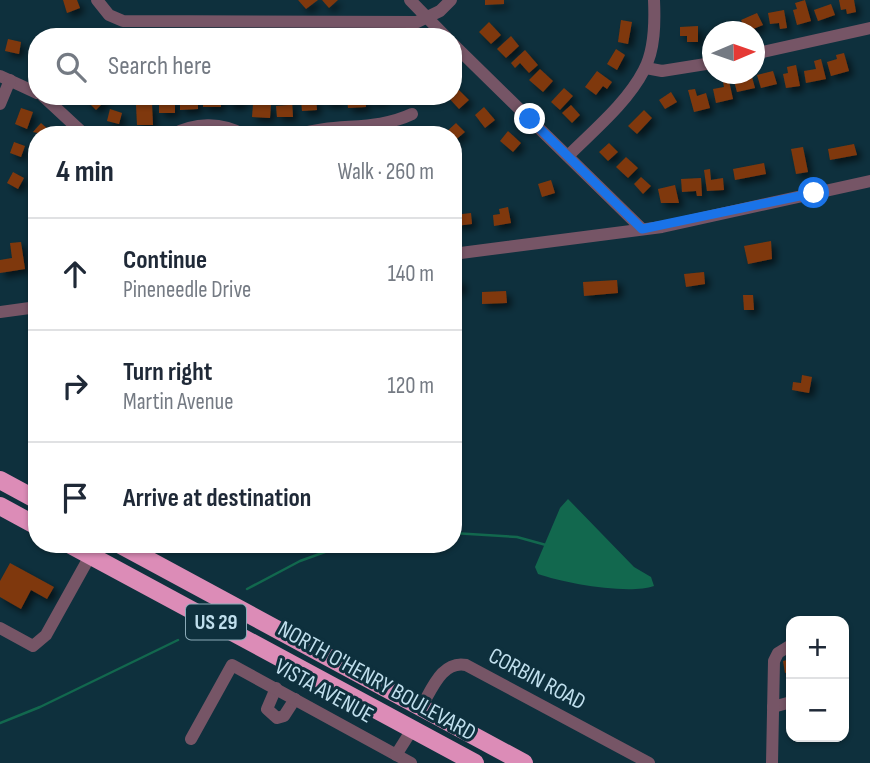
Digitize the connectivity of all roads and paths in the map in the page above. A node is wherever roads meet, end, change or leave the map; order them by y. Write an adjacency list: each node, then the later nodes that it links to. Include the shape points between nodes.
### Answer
1 (97, 0): 5 (street, via 109,15 122,21 417,22)
2 (410, 0): 5 (street)
3 (451, 0): 5 (street)
4 (654, 0): 11 (street, via 653,41)
5 (427, 17): 6 (street)
6 (437, 28)
7 (870, 28): 8 (street)
8 (765, 52)
9 (462, 53): 19 (street)
10 (702, 65): 11 (street, via 662,71)
11 (646, 68): 19 (street)
12 (5, 78): 13 (street); 14 (street)
13 (28, 89)
14 (0, 104)
15 (53, 105): 17 (street)
16 (412, 114): 18 (street, via 390,124)
17 (75, 126)
18 (354, 126)
19 (568, 156): 21 (street)
20 (870, 181): 21 (street)
21 (642, 229): 22 (street)
22 (462, 253)
23 (28, 308): 24 (street)
24 (0, 312)
25 (0, 480): 26 (highway)
26 (28, 495)
27 (0, 506): 28 (highway)
28 (28, 521)
29 (85, 553): 31 (highway, NORTH O'HENRY BOULEVARD / US 29)
30 (137, 553): 32 (highway, NORTH O'HENRY BOULEVARD / US 29)
31 (90, 556): 32 (highway, via 110,553); 33 (street, via 46,635 33,646); 35 (highway, NORTH O'HENRY BOULEVARD / US 29)
32 (212, 596): 40 (highway, NORTH O'HENRY BOULEVARD / US 29)
33 (0, 628)
34 (786, 648): 39 (street, via 774,661)
35 (278, 655): 40 (highway, via 402,711); 41 (highway, NORTH O'HENRY BOULEVARD / US 29)
36 (276, 688): 37 (street, VISTA AVENUE); 37 (street, via 267,709 277,718 284,716); 42 (street, VISTA AVENUE, via 232,666)
37 (295, 699): 43 (street, VISTA AVENUE)
38 (786, 703): 39 (street)
39 (773, 707): 48 (street)
40 (420, 709): 46 (highway, NORTH O'HENRY BOULEVARD / US 29); 47 (street, CORBIN ROAD, via 444,670 466,665)
41 (412, 728): 43 (street); 45 (highway, NORTH O'HENRY BOULEVARD / US 29)
42 (191, 739)
43 (396, 755): 44 (street, VISTA AVENUE)
44 (411, 763)
45 (475, 763)
46 (524, 763)
47 (649, 763)
48 (772, 763)

